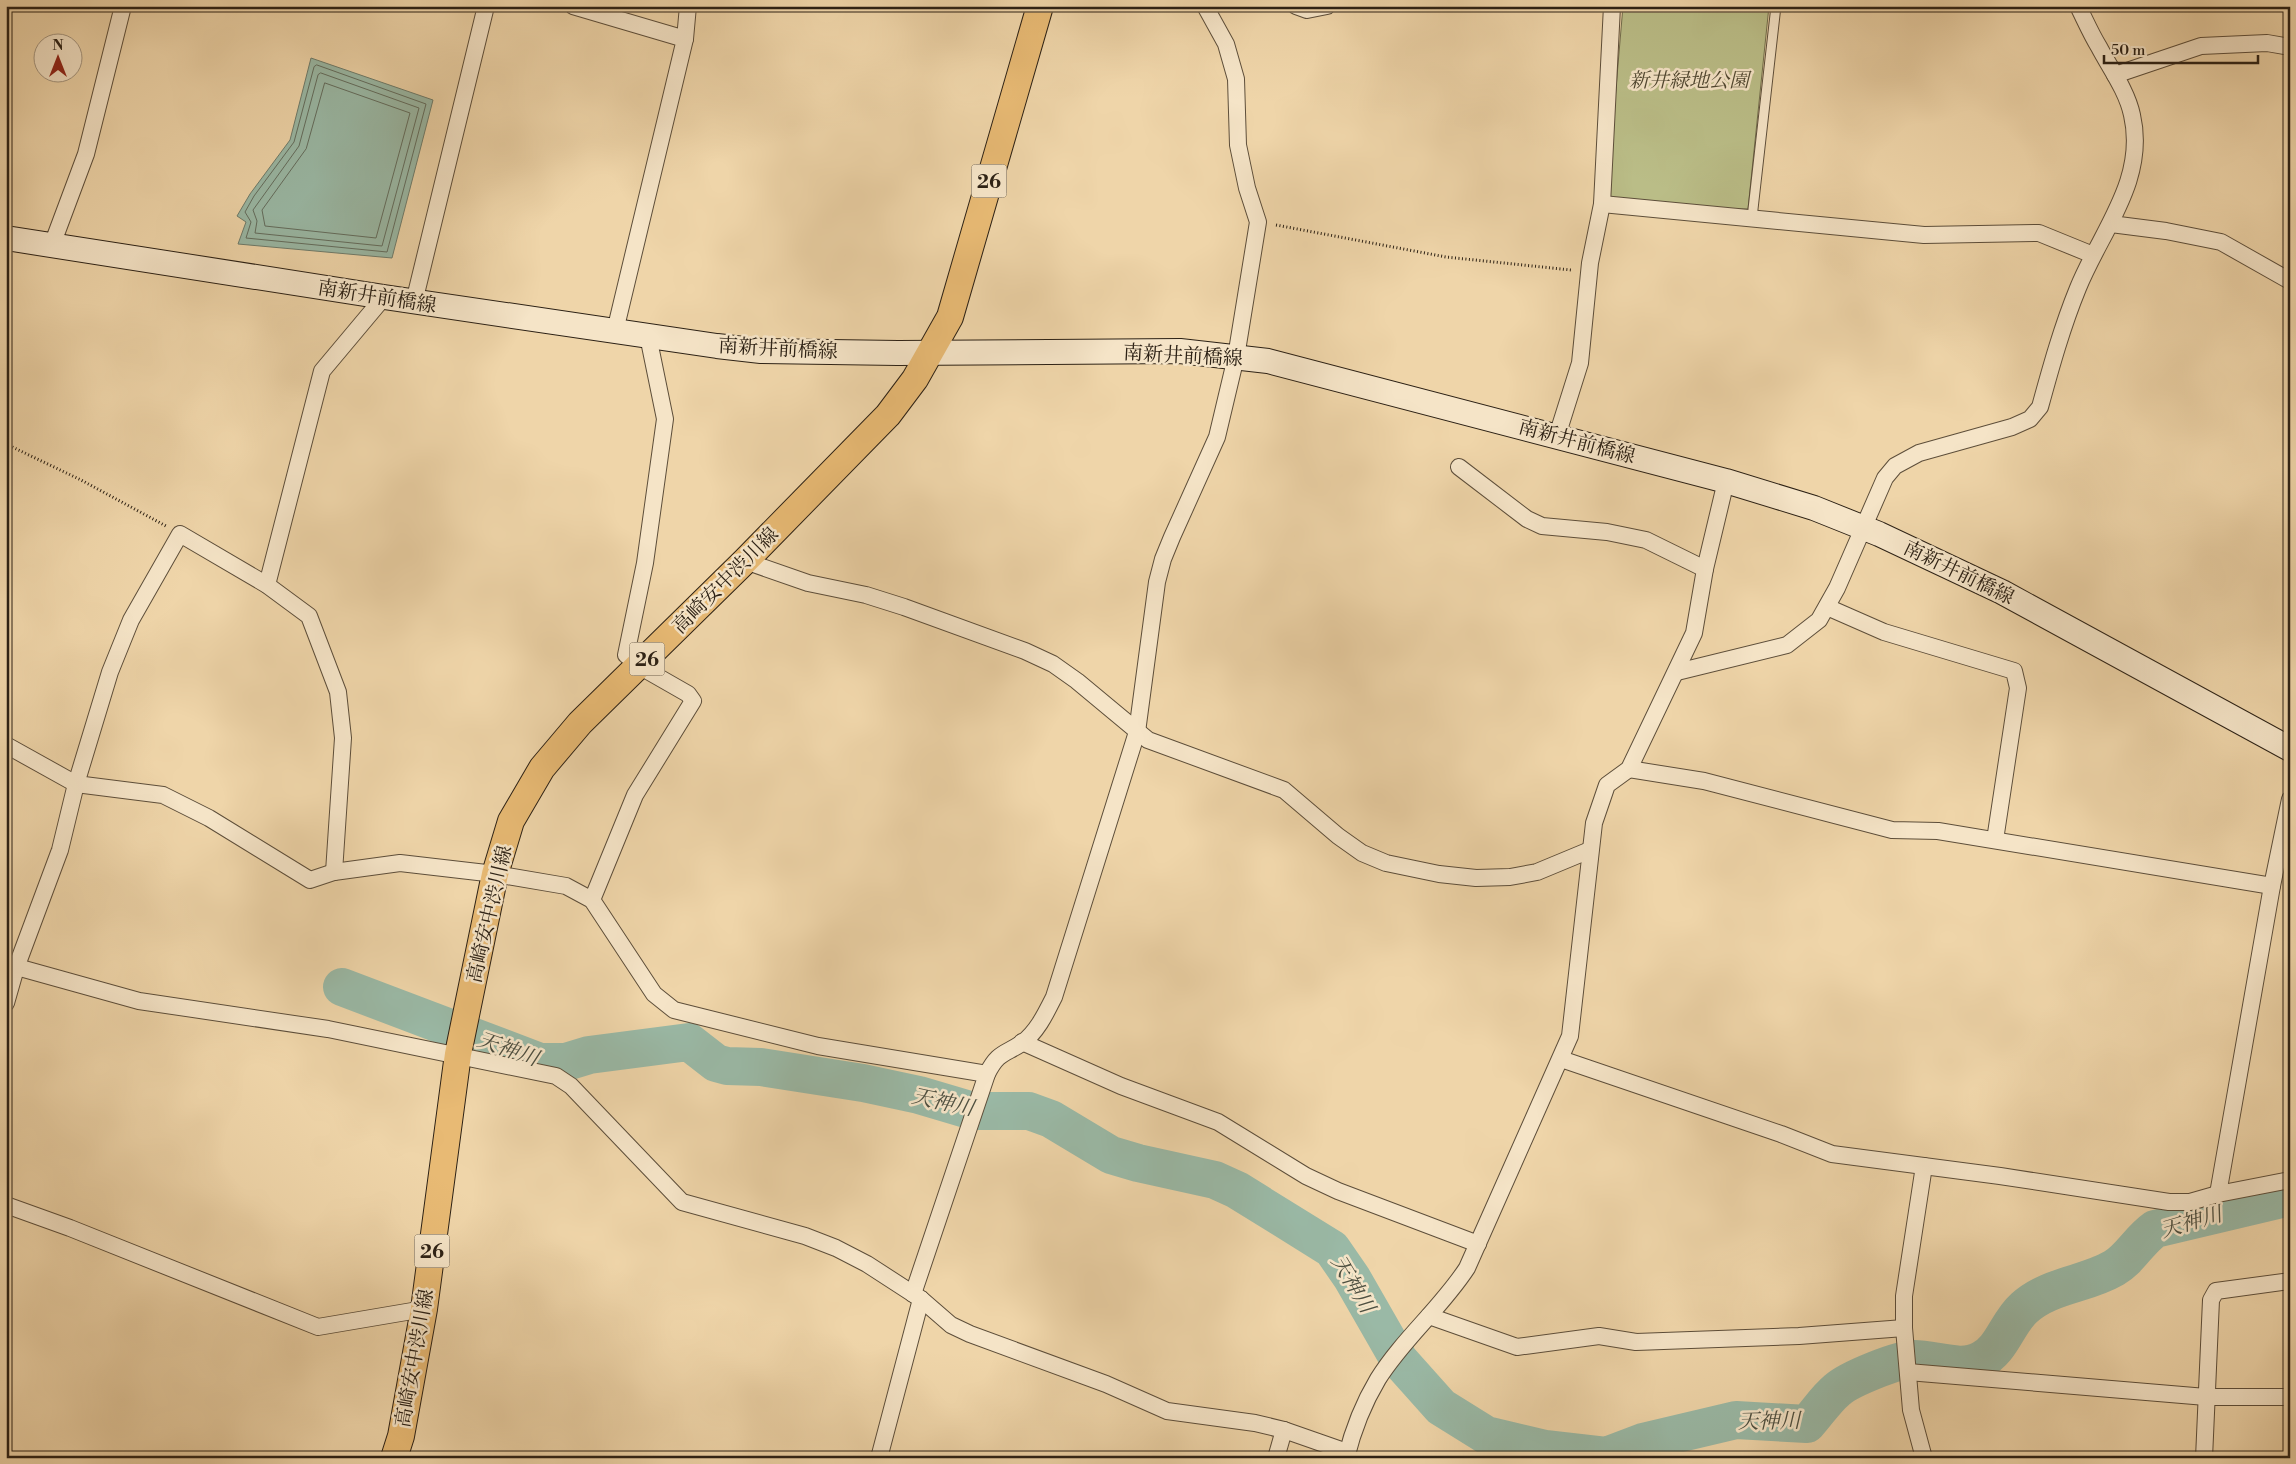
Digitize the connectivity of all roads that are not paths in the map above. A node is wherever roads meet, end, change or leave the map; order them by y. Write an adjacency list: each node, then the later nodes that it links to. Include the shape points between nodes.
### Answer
1 (123, 6): 19 (street, via 86,154)
2 (486, 6): 23 (street)
3 (573, 6): 12 (street)
4 (688, 6): 12 (street)
5 (1040, 6): 26 (main road, 高崎安中渋川線 / 26, via 950,317)
6 (1205, 6): 27 (street, via 1226,44 1236,80 1238,145 1258,222)
7 (1296, 6): 8 (street, via 1307,10)
8 (1327, 6)
9 (1612, 6): 15 (street)
10 (1776, 6): 16 (lane)
11 (2078, 6): 14 (street)
12 (685, 38): 24 (street)
13 (2290, 47): 14 (street, via 2267,43 2201,46)
14 (2115, 75): 17 (street, via 2132,113 2135,158 2129,182)
15 (1602, 204): 16 (street); 28 (street, via 1589,272 1580,363)
16 (1752, 218): 20 (street, via 1924,234 2038,233)
17 (2111, 224): 20 (street); 21 (street, via 2221,242)
18 (6, 238): 19 (main road, 南新井前橋線)
19 (52, 245): 22 (main road, 南新井前橋線)
20 (2094, 255): 31 (street, via 2066,319 2040,407 2030,419 1992,434 1919,453 1895,466 1885,478)
21 (2290, 281)
22 (384, 297): 23 (main road, 南新井前橋線); 34 (street, via 322,371)
23 (414, 302): 24 (main road, 南新井前橋線)
24 (615, 332): 25 (main road, 南新井前橋線)
25 (648, 336): 26 (main road, 南新井前橋線, via 761,351); 36 (street, via 665,419 646,563 626,655)
26 (931, 353): 27 (main road, 南新井前橋線, via 1180,351); 32 (main road, 高崎安中渋川線 / 26, via 888,416)
27 (1236, 357): 28 (main road, 南新井前橋線, via 1268,361); 38 (street, via 1217,437 1163,559 1157,582)
28 (1557, 436): 30 (main road, 南新井前橋線)
29 (1459, 467): 33 (street, via 1527,519 1542,526 1607,532 1646,540)
30 (1726, 481): 31 (main road, 南新井前橋線, via 1814,508); 33 (street)
31 (1864, 528): 35 (street); 40 (main road, 南新井前橋線, via 2042,612)
32 (745, 561): 36 (main road, 高崎安中渋川線 / 26); 38 (street, via 808,584 866,595 1025,651 1053,664 1077,681)
33 (1705, 570): 37 (street, via 1694,633)
34 (268, 585): 42 (street, via 180,534 131,620 110,672); 46 (street, via 308,616 338,692 343,738)
35 (1827, 607): 37 (street, via 1819,620 1787,645); 44 (street, via 1884,632 2014,670 2018,688)
36 (639, 666): 47 (main road, 高崎安中渋川線 / 26, via 580,724 542,768 510,821); 49 (street, via 688,694 694,701 635,795)
37 (1677, 672): 41 (street)
38 (1137, 732): 45 (street, via 1148,740 1284,790 1338,836 1362,853 1386,864 1476,878 1510,877 1537,872); 53 (street, via 1054,997 1036,1029)
39 (6, 745): 42 (street)
40 (2290, 749)
41 (1629, 769): 44 (street, via 1704,781 1892,830 1938,831); 45 (street, via 1607,785 1594,823)
42 (76, 784): 46 (street, via 163,795 209,818 310,880); 50 (street, via 60,850)
43 (2290, 799): 48 (street)
44 (1995, 840): 48 (street)
45 (1590, 850): 54 (street, via 1570,1036)
46 (334, 872): 47 (street, via 400,864)
47 (495, 874): 49 (street, via 566,886); 52 (main road, 高崎安中渋川線 / 26)
48 (2272, 886): 58 (street)
49 (592, 900): 55 (street, via 654,994 674,1010 818,1046)
50 (11, 966): 51 (street); 52 (street, via 139,1001 328,1029)
51 (6, 1002)
52 (462, 1040): 62 (street, via 556,1076 571,1086 682,1202 805,1236 836,1248); 63 (main road, 高崎安中渋川線 / 26)
53 (1022, 1042): 55 (street, via 1001,1054); 60 (street, via 1121,1086 1218,1122 1306,1176 1330,1187)
54 (1561, 1059): 56 (street, via 1832,1154); 60 (street)
55 (987, 1074): 62 (street)
56 (1924, 1166): 58 (street, via 2169,1202 2190,1202); 65 (street, via 1904,1296)
57 (2290, 1180): 58 (street)
58 (2218, 1194)
59 (6, 1205): 63 (street, via 318,1328)
60 (1478, 1244): 64 (street, via 1457,1283)
61 (2290, 1281): 67 (street, via 2216,1291 2211,1300)
62 (917, 1297): 69 (street, via 951,1325 970,1334 1106,1384 1167,1411); 72 (street)
63 (424, 1309): 71 (main road, 高崎安中渋川線 / 26, via 401,1436)
64 (1429, 1316): 65 (street, via 1517,1347 1599,1336 1636,1342 1799,1336); 70 (street, via 1378,1379 1362,1410)
65 (1904, 1328): 66 (street)
66 (1908, 1372): 67 (street); 74 (street, via 1910,1410)
67 (2206, 1397): 68 (street); 75 (street)
68 (2290, 1397)
69 (1284, 1430): 70 (street); 73 (street)
70 (1347, 1455)
71 (394, 1458)
72 (879, 1458)
73 (1276, 1458)
74 (1924, 1458)
75 (2204, 1458)

